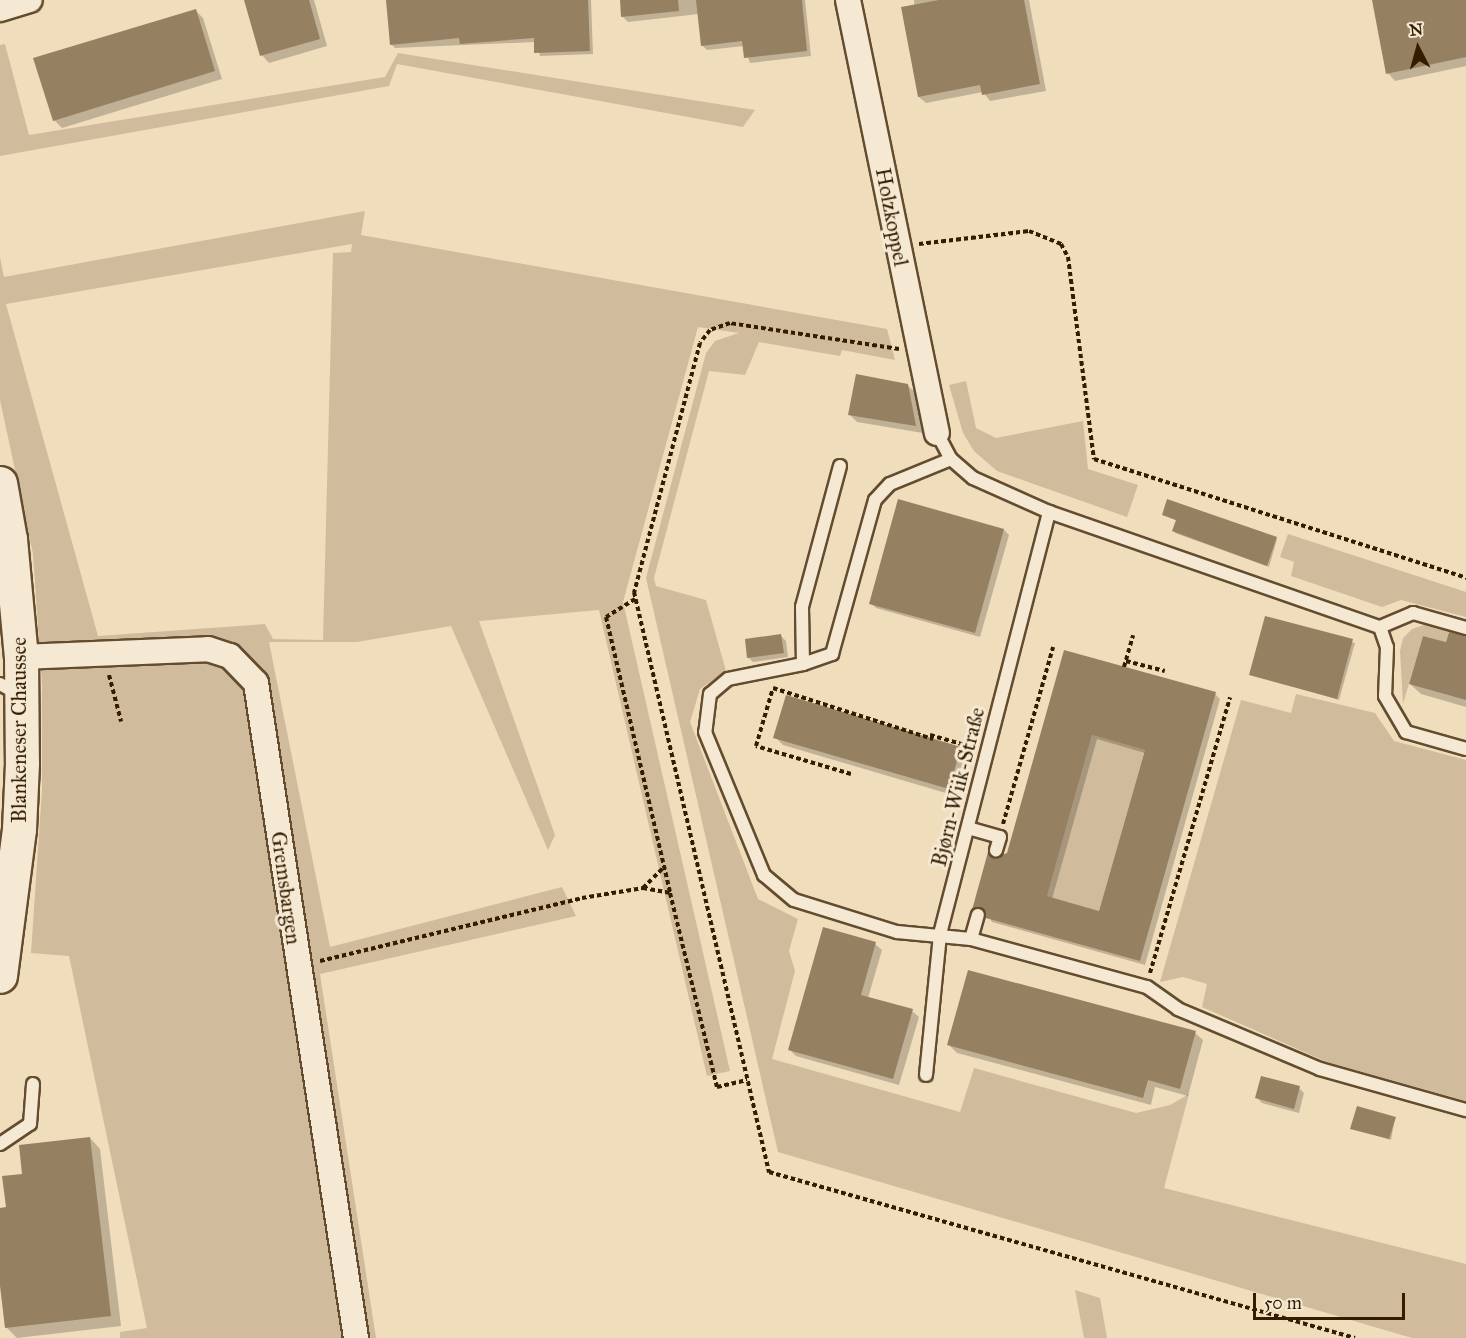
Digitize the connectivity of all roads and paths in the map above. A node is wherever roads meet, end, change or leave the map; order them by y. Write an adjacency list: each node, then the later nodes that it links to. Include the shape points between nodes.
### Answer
1 (30, 0): 3 (street)
2 (848, 0): 4 (street, Holzkoppel)
3 (0, 9)
4 (897, 247): 5 (street, Holzkoppel); 11 (path, via 1029,231 1061,244 1068,257 1094,459)
5 (918, 345): 6 (street, Holzkoppel); 12 (path, via 897,349 730,323 710,330 700,343 634,592)
6 (938, 433): 7 (lane)
7 (951, 459): 10 (lane, via 973,478); 20 (lane, via 890,484 875,500 832,654)
8 (840, 466): 20 (lane, via 802,607)
9 (1, 499): 18 (main road, Blankeneser Chaussee)
10 (1049, 512): 13 (lane); 29 (lane, Bjørn-Wiik-Straße)
11 (1466, 578)
12 (636, 599): 34 (path, via 606,617); 44 (path)
13 (1380, 627): 14 (lane, via 1413,613); 28 (lane, via 1387,647 1385,696 1406,732)
14 (1466, 628)
15 (1133, 635): 19 (path)
16 (1053, 647): 32 (path)
17 (97, 653): 18 (street, Gremsbargen); 25 (path, via 110,678); 40 (street, Gremsbargen, via 208,649 230,656 256,683)
18 (21, 657): 23 (main road, Blankeneser Chaussee)
19 (1126, 661): 21 (path); 22 (path)
20 (803, 664): 38 (lane, via 728,679 710,694 705,732 764,875 794,900 897,932)
21 (1124, 667)
22 (1165, 670)
23 (11, 690): 41 (main road, Blankeneser Chaussee, via 19,829)
24 (1230, 697): 42 (path)
25 (121, 721)
26 (926, 734): 27 (path); 29 (path); 30 (path, via 773,688 756,746)
27 (933, 739)
28 (1466, 749)
29 (987, 752): 31 (lane, Bjørn-Wiik-Straße)
30 (851, 774)
31 (968, 828): 32 (lane); 38 (lane, Bjørn-Wiik-Straße)
32 (1000, 837): 33 (lane)
33 (996, 850)
34 (665, 866): 35 (path); 36 (path)
35 (643, 888): 36 (path); 40 (path, via 582,898)
36 (670, 893): 44 (path, via 717,1087)
37 (978, 915): 39 (lane)
38 (940, 934): 39 (lane); 43 (lane, Bjørn-Wiik-Straße)
39 (971, 939): 42 (lane)
40 (298, 967): 48 (street, Gremsbargen)
41 (0, 976)
42 (1146, 987): 46 (lane, via 1178,1009 1320,1069)
43 (926, 1075)
44 (747, 1080): 49 (path, via 769,1172)
45 (33, 1084): 47 (lane, via 30,1124)
46 (1466, 1110)
47 (0, 1144)
48 (356, 1338)
49 (1355, 1338)

